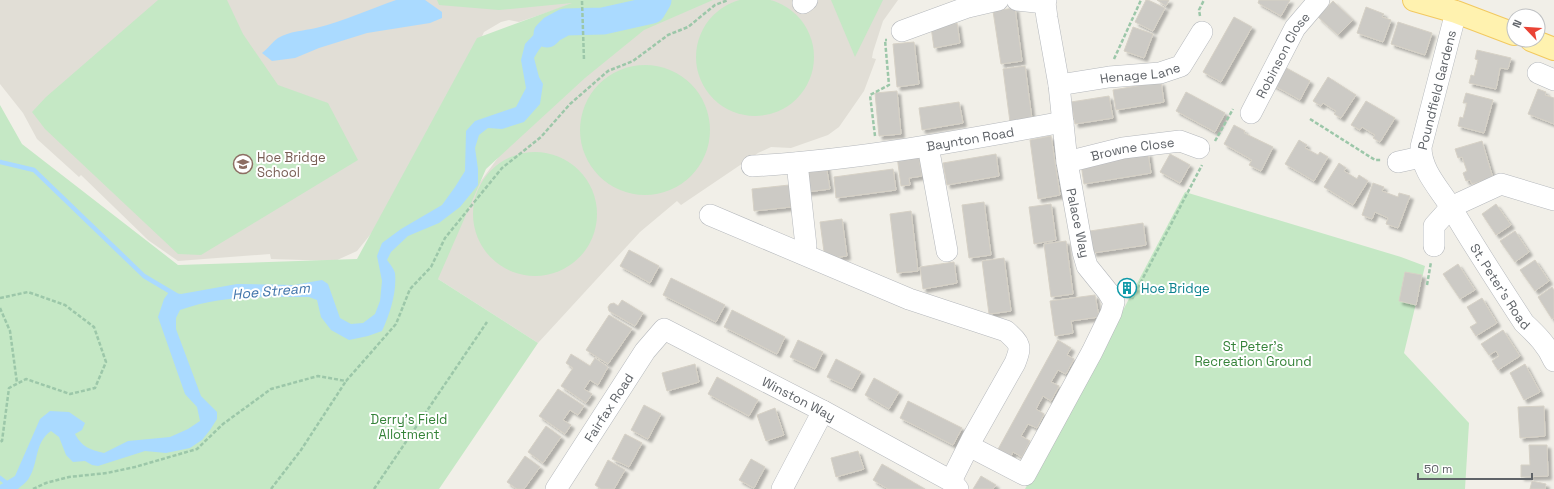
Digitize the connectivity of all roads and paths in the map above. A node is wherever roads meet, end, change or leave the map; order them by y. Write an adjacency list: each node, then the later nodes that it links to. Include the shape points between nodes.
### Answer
1 (728, 0): 40 (path, via 715,5 688,27 668,35 633,61 608,71 570,104 541,137 502,168 445,238 431,267 410,289 396,324)
2 (996, 0): 10 (street, via 968,7)
3 (1017, 0): 8 (street)
4 (1141, 0): 14 (path, via 1115,55)
5 (1319, 0): 16 (street, Robinson Close, via 1295,28)
6 (1414, 0): 9 (main road)
7 (582, 2): 13 (path)
8 (1046, 2): 15 (street, Palace Way)
9 (1456, 12): 11 (main road); 22 (street, Poundfield Gardens, via 1421,147)
10 (902, 31): 21 (path, via 885,40 888,85 870,95)
11 (1506, 31)
12 (1202, 32): 14 (street, Henage Lane, via 1181,66 1160,73)
13 (584, 60)
14 (1109, 77): 15 (street, Henage Lane)
15 (1059, 85): 18 (street, Palace Way)
16 (1243, 108): 20 (path)
17 (1310, 119): 24 (path, via 1375,160)
18 (1063, 122): 19 (street, Baynton Road); 23 (street, Palace Way)
19 (928, 146): 21 (street, Baynton Road); 32 (street)
20 (1205, 151): 23 (street, Browne Close, via 1180,141 1123,148); 35 (path)
21 (877, 153): 25 (street, Baynton Road)
22 (1421, 156): 24 (street); 28 (street, Poundfield Gardens, via 1433,181)
23 (1067, 162): 44 (street, Palace Way, via 1087,266 1114,302 1111,313 1025,475)
24 (1398, 162)
25 (797, 163): 26 (street, Baynton Road); 30 (street)
26 (752, 166)
27 (1554, 200): 28 (street, via 1501,184)
28 (1451, 207): 31 (street, via 1434,226); 39 (street, St. Peter's Road, via 1524,324)
29 (710, 215): 44 (street, via 902,297 1006,331 1017,341 1020,350)
30 (806, 246)
31 (1434, 246): 33 (path)
32 (947, 251)
33 (1427, 285)
34 (0, 298): 41 (path, via 28,292 65,305 94,327 106,362 95,388 70,394 26,379)
35 (1131, 300)
36 (0, 308): 41 (path, via 10,331)
37 (487, 322): 48 (path)
38 (664, 329): 42 (street, Winston Way); 49 (street, Fairfax Road, via 645,351)
39 (1552, 352)
40 (346, 381): 46 (path, via 318,376 270,389 223,424 197,449 135,467 69,477); 47 (path, via 301,450)
41 (17, 383): 43 (path, via 9,388)
42 (823, 410): 45 (street, Winston Way, via 932,470); 50 (street)
43 (0, 442)
44 (968, 446): 45 (street)
45 (954, 485)
46 (33, 489)
47 (271, 489)
48 (374, 489)
49 (556, 489)
50 (782, 489)

